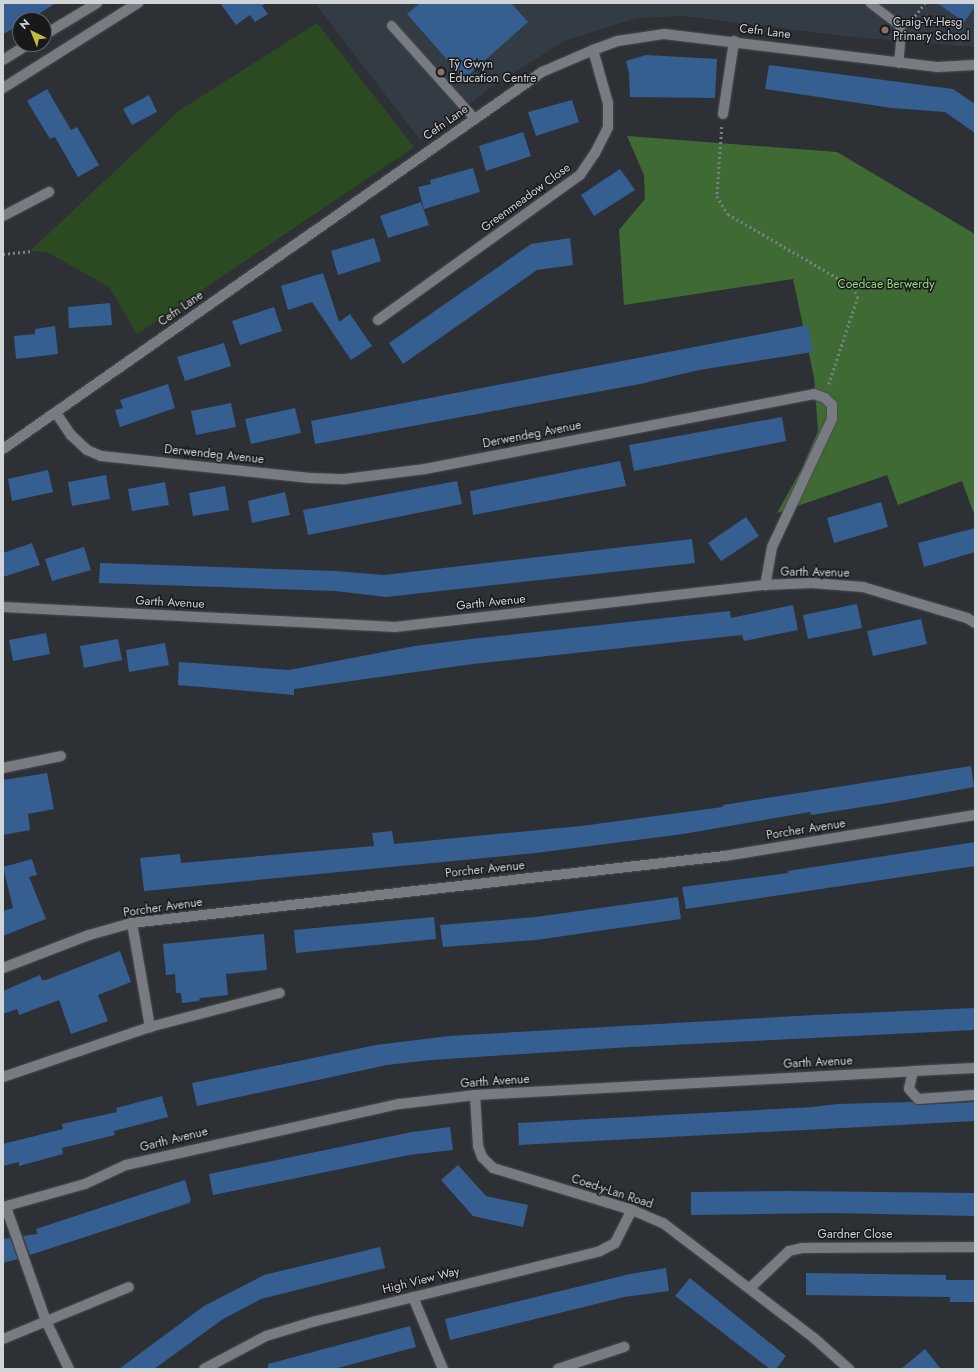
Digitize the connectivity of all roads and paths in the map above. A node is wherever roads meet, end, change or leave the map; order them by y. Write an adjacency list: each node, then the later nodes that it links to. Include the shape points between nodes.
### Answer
1 (97, 3): 6 (street)
2 (138, 3): 14 (street)
3 (870, 3): 7 (lane, via 898,24)
4 (925, 3): 7 (path)
5 (391, 24): 16 (lane)
6 (52, 30)
7 (902, 31): 12 (lane)
8 (734, 41): 9 (street, Cefn Lane, via 664,34 618,41); 12 (street, Cefn Lane); 15 (street)
9 (593, 50): 16 (street, Cefn Lane, via 542,72); 21 (street, Greenmeadow Close, via 608,103 608,127 595,154 580,175)
10 (16, 52): 11 (street)
11 (3, 60)
12 (898, 63): 13 (street, Cefn Lane, via 960,68)
13 (975, 65)
14 (3, 88)
15 (723, 114): 22 (path, via 717,196 728,214 853,287 858,297)
16 (475, 118): 23 (street, Cefn Lane)
17 (49, 192): 18 (street)
18 (3, 216)
19 (30, 251): 20 (path)
20 (3, 254)
21 (378, 320)
22 (824, 398): 23 (street, Derwendeg Avenue, via 814,394 798,396 425,469 345,478 303,477 101,456 87,450 71,435); 25 (street, via 832,405 832,419 772,547)
23 (56, 413): 24 (street, Cefn Lane)
24 (3, 449)
25 (765, 585): 26 (street, Garth Avenue, via 395,627); 27 (street, Garth Avenue, via 812,583 863,587 967,618)
26 (3, 607)
27 (975, 623)
28 (62, 756): 29 (street)
29 (3, 768)
30 (975, 815): 31 (street, Porcher Avenue, via 725,856)
31 (132, 923): 32 (street, Porcher Avenue, via 89,935); 34 (street)
32 (3, 968)
33 (280, 993): 34 (street)
34 (150, 1027): 37 (street)
35 (975, 1068): 36 (street, Garth Avenue)
36 (913, 1071): 38 (street, via 909,1089 918,1099); 39 (street, Garth Avenue)
37 (3, 1077)
38 (975, 1094)
39 (475, 1095): 40 (street, Garth Avenue, via 400,1104 206,1145 126,1165 85,1184); 41 (street, Coed-y-Lan Road, via 478,1146 482,1156 493,1168)
40 (4, 1207): 46 (street)
41 (632, 1210): 44 (street, Coed-y-Lan Road, via 663,1223); 45 (street, High View Way, via 615,1243 600,1251)
42 (975, 1247): 44 (street, Gardner Close, via 802,1248 789,1251)
43 (129, 1287): 46 (street)
44 (750, 1288): 53 (street, Coed-y-Lan Road)
45 (413, 1297): 50 (street, High View Way, via 266,1336); 51 (street)
46 (46, 1320): 47 (street); 49 (street)
47 (3, 1340)
48 (624, 1347): 52 (street)
49 (69, 1369)
50 (204, 1369)
51 (443, 1369)
52 (558, 1369)
53 (849, 1369)

